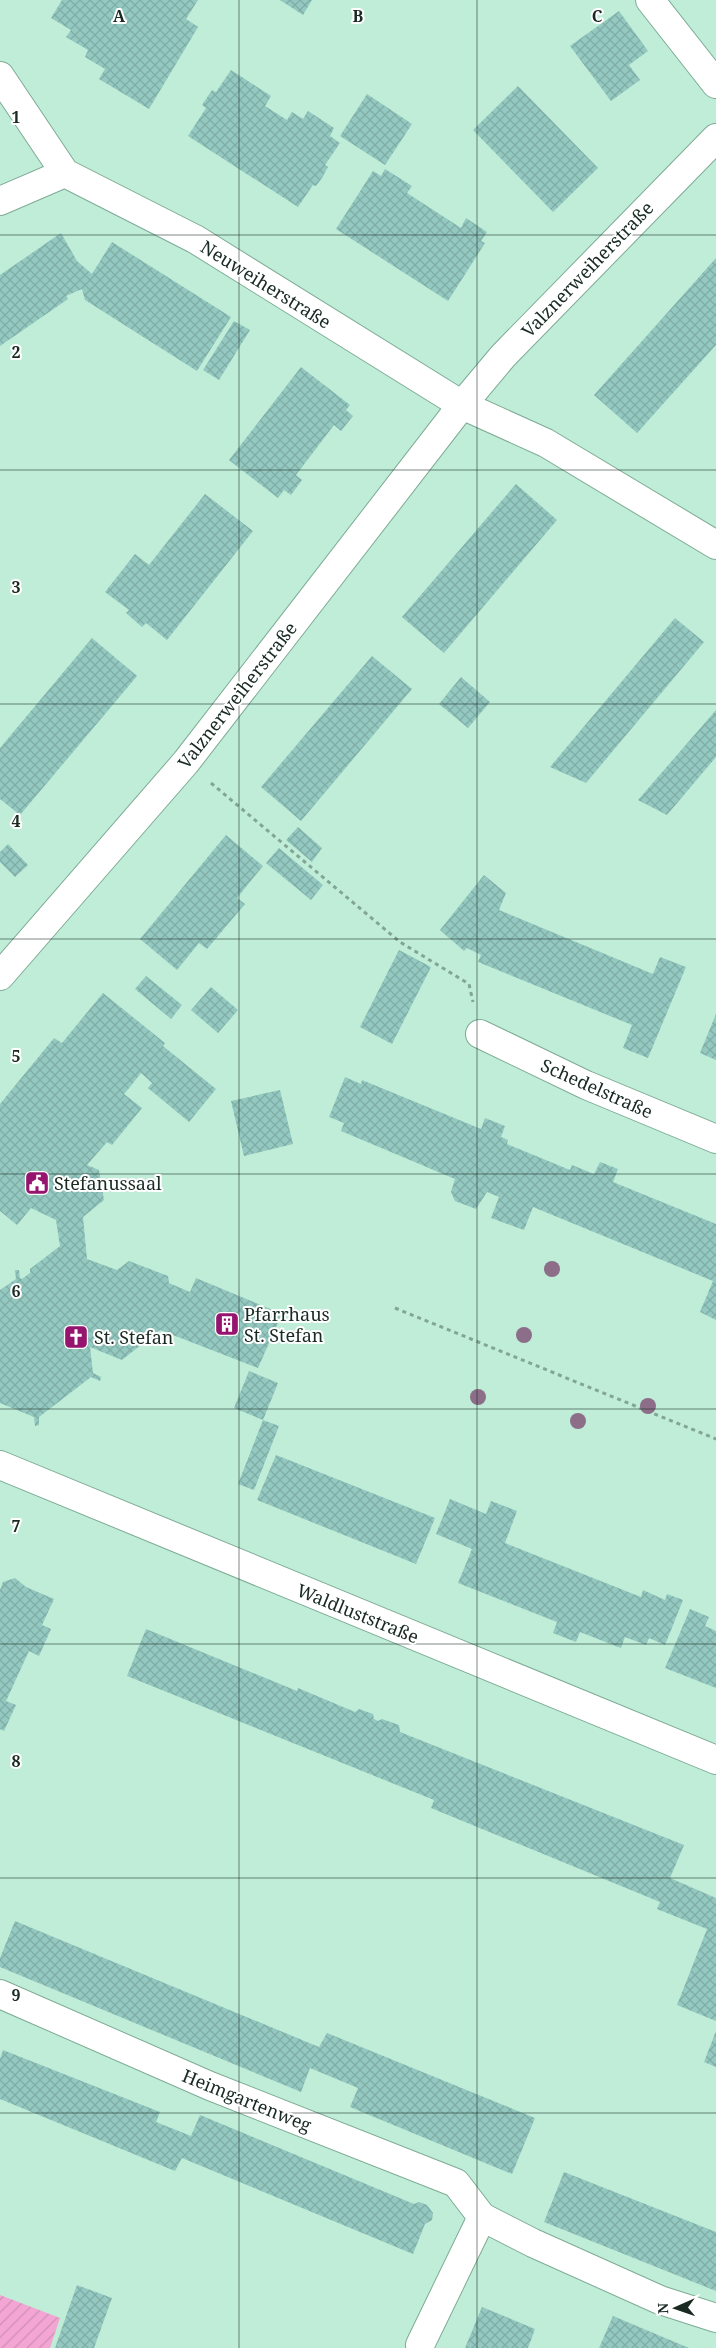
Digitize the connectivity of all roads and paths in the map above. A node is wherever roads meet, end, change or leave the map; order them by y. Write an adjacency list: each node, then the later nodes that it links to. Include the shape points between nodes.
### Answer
1 (650, 0): 3 (street)
2 (0, 76): 5 (street, Neuweiherstraße)
3 (716, 84)
4 (716, 138): 7 (street, Valznerweiherstraße, via 503,356)
5 (65, 172): 6 (street); 7 (street, Neuweiherstraße, via 195,239)
6 (0, 200)
7 (462, 405): 8 (street, via 546,443); 9 (street, Valznerweiherstraße)
8 (716, 545)
9 (186, 762): 10 (street, Valznerweiherstraße); 11 (path, via 400,942 469,984)
10 (0, 976)
11 (480, 1034): 12 (street, Schedelstraße, via 586,1085)
12 (716, 1139)
13 (395, 1308): 14 (path)
14 (716, 1440)
15 (2, 1469): 16 (street, Waldluststraße)
16 (716, 1760)
17 (0, 1994): 18 (street, Heimgartenweg, via 210,2086 456,2183)
18 (482, 2217): 19 (street, Heimgartenweg, via 660,2300); 20 (street)
19 (716, 2318)
20 (420, 2346)

